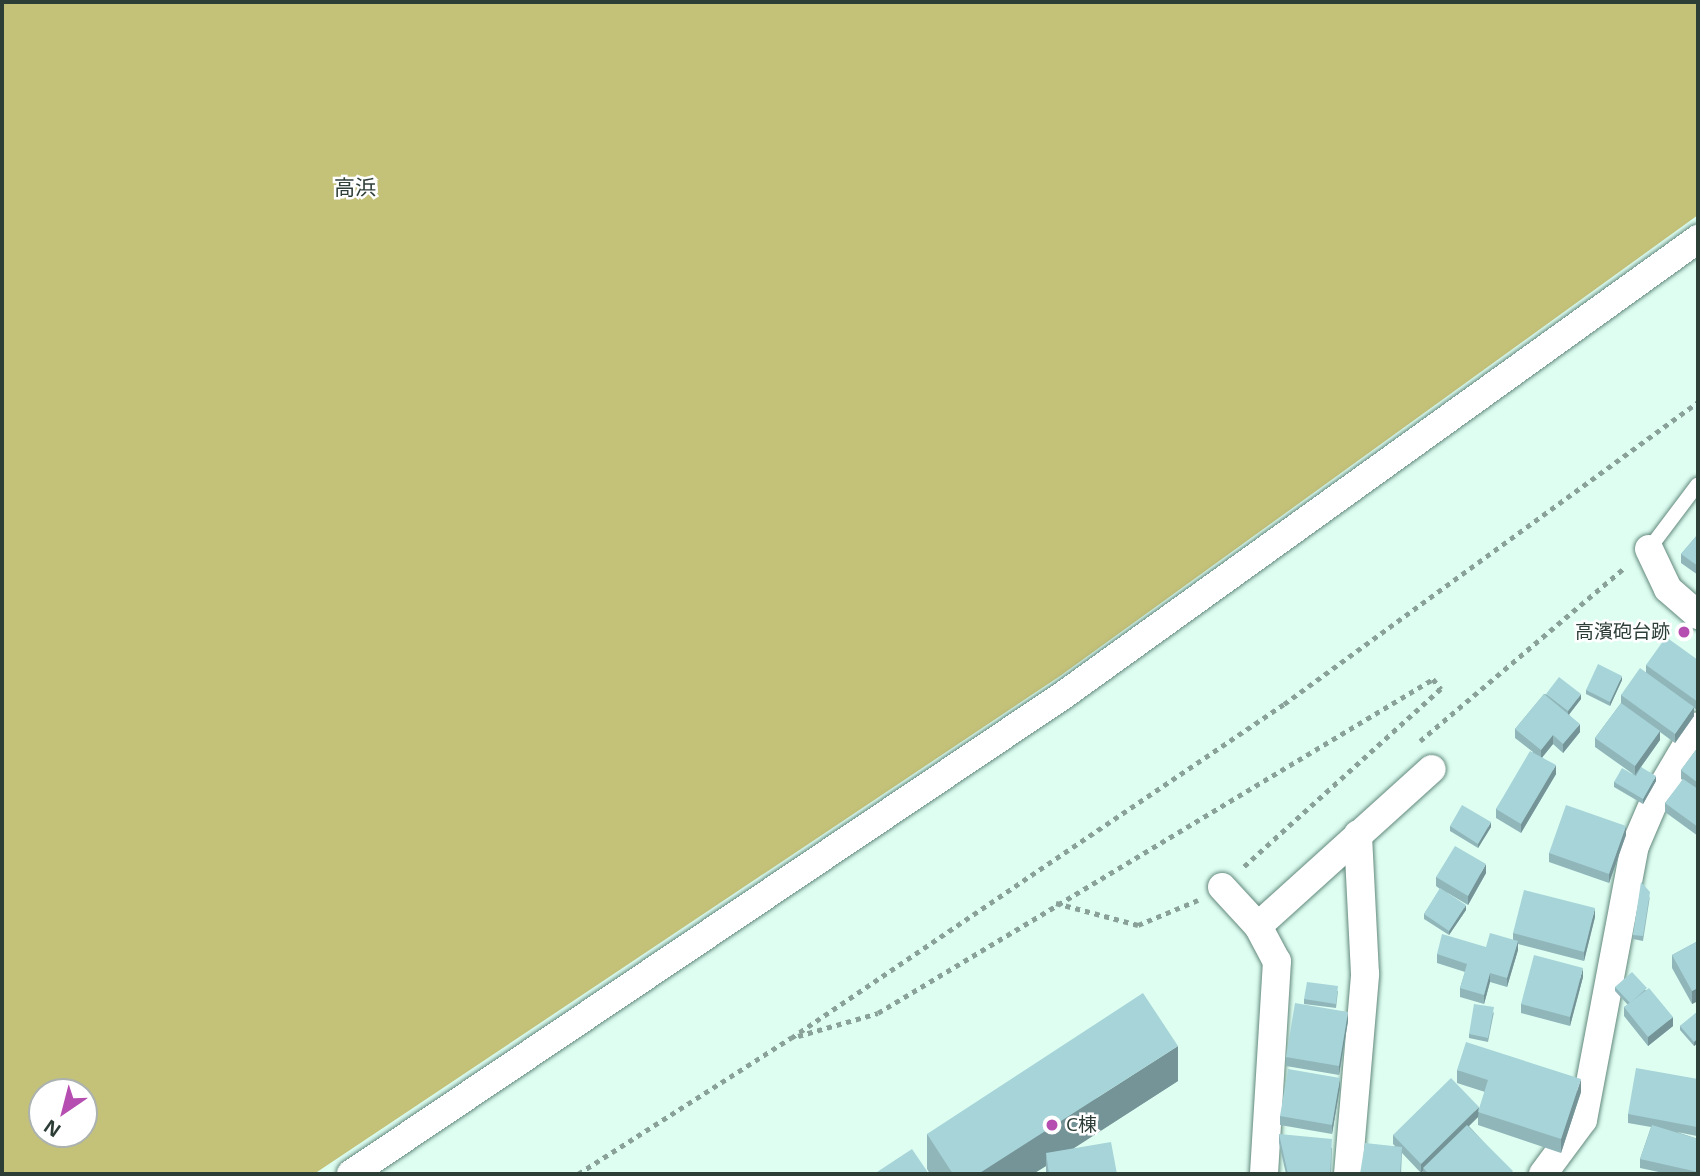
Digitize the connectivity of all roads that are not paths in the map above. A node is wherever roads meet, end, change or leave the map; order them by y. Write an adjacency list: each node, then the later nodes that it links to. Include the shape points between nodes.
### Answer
1 (1698, 240): 10 (street, via 1011,731)
2 (1698, 484): 3 (lane)
3 (1648, 549): 4 (street, via 1668,589)
4 (1698, 615)
5 (1698, 726): 13 (street, via 1656,797 1635,846 1583,1120)
6 (1432, 769): 7 (street)
7 (1359, 834): 9 (street); 12 (street, via 1365,974)
8 (1214, 892): 9 (street)
9 (1258, 926): 11 (street, via 1277,961)
10 (351, 1174)
11 (1264, 1174)
12 (1348, 1174)
13 (1543, 1174)

